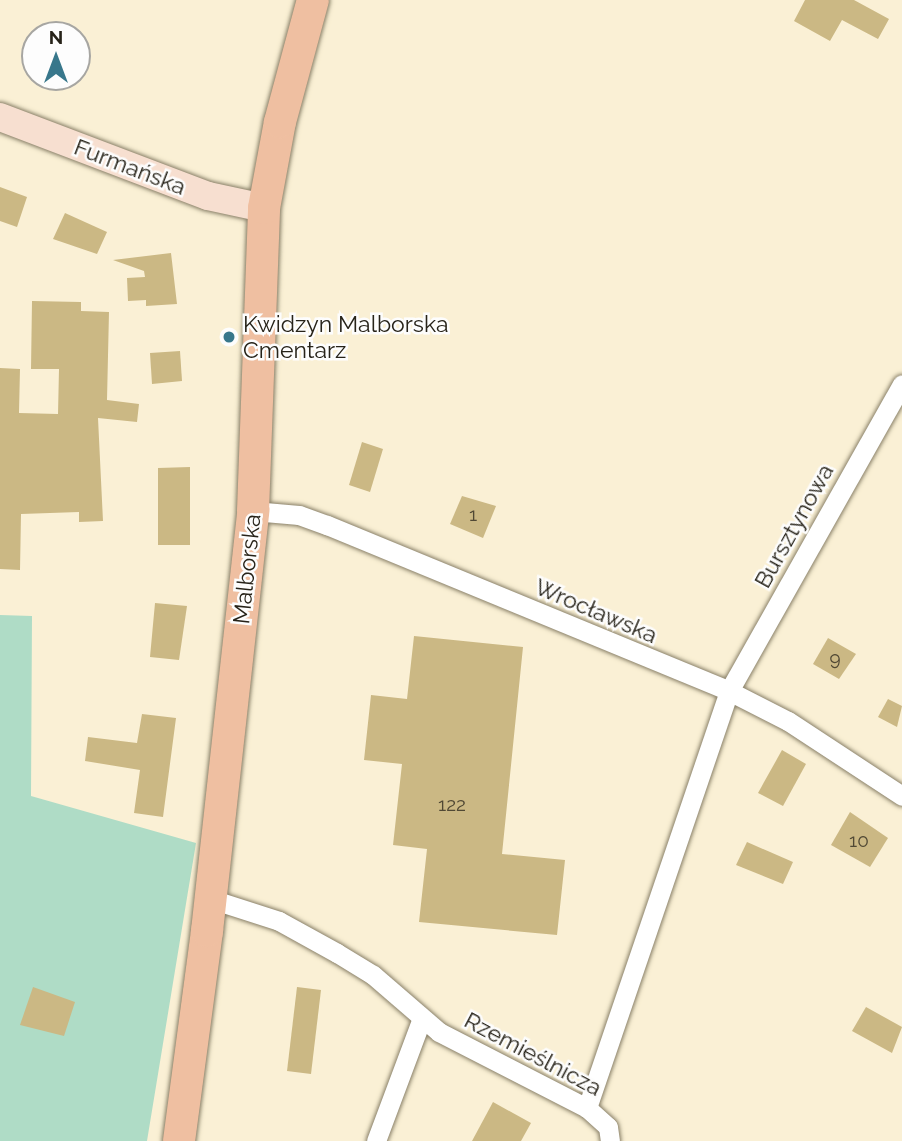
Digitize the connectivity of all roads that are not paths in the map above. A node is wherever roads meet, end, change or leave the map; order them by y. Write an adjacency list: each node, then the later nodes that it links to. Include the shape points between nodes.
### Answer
1 (313, 0): 3 (main road, Malborska, via 280,122)
2 (0, 117): 3 (street, Furmańska, via 208,196)
3 (264, 208): 5 (main road, Malborska)
4 (902, 384): 6 (street, Bursztynowa)
5 (253, 511): 6 (street, Wrocławska, via 299,515 327,525); 8 (main road, Malborska)
6 (729, 691): 7 (street, Wrocławska, via 788,721); 10 (street, Bursztynowa)
7 (902, 796)
8 (211, 899): 9 (street, Rzemieślnicza, via 279,921 373,975); 11 (main road, Malborska)
9 (422, 1018): 10 (street, Rzemieślnicza); 12 (street)
10 (587, 1108): 13 (street, Rzemieślnicza, via 608,1127)
11 (179, 1141)
12 (376, 1141)
13 (610, 1141)

